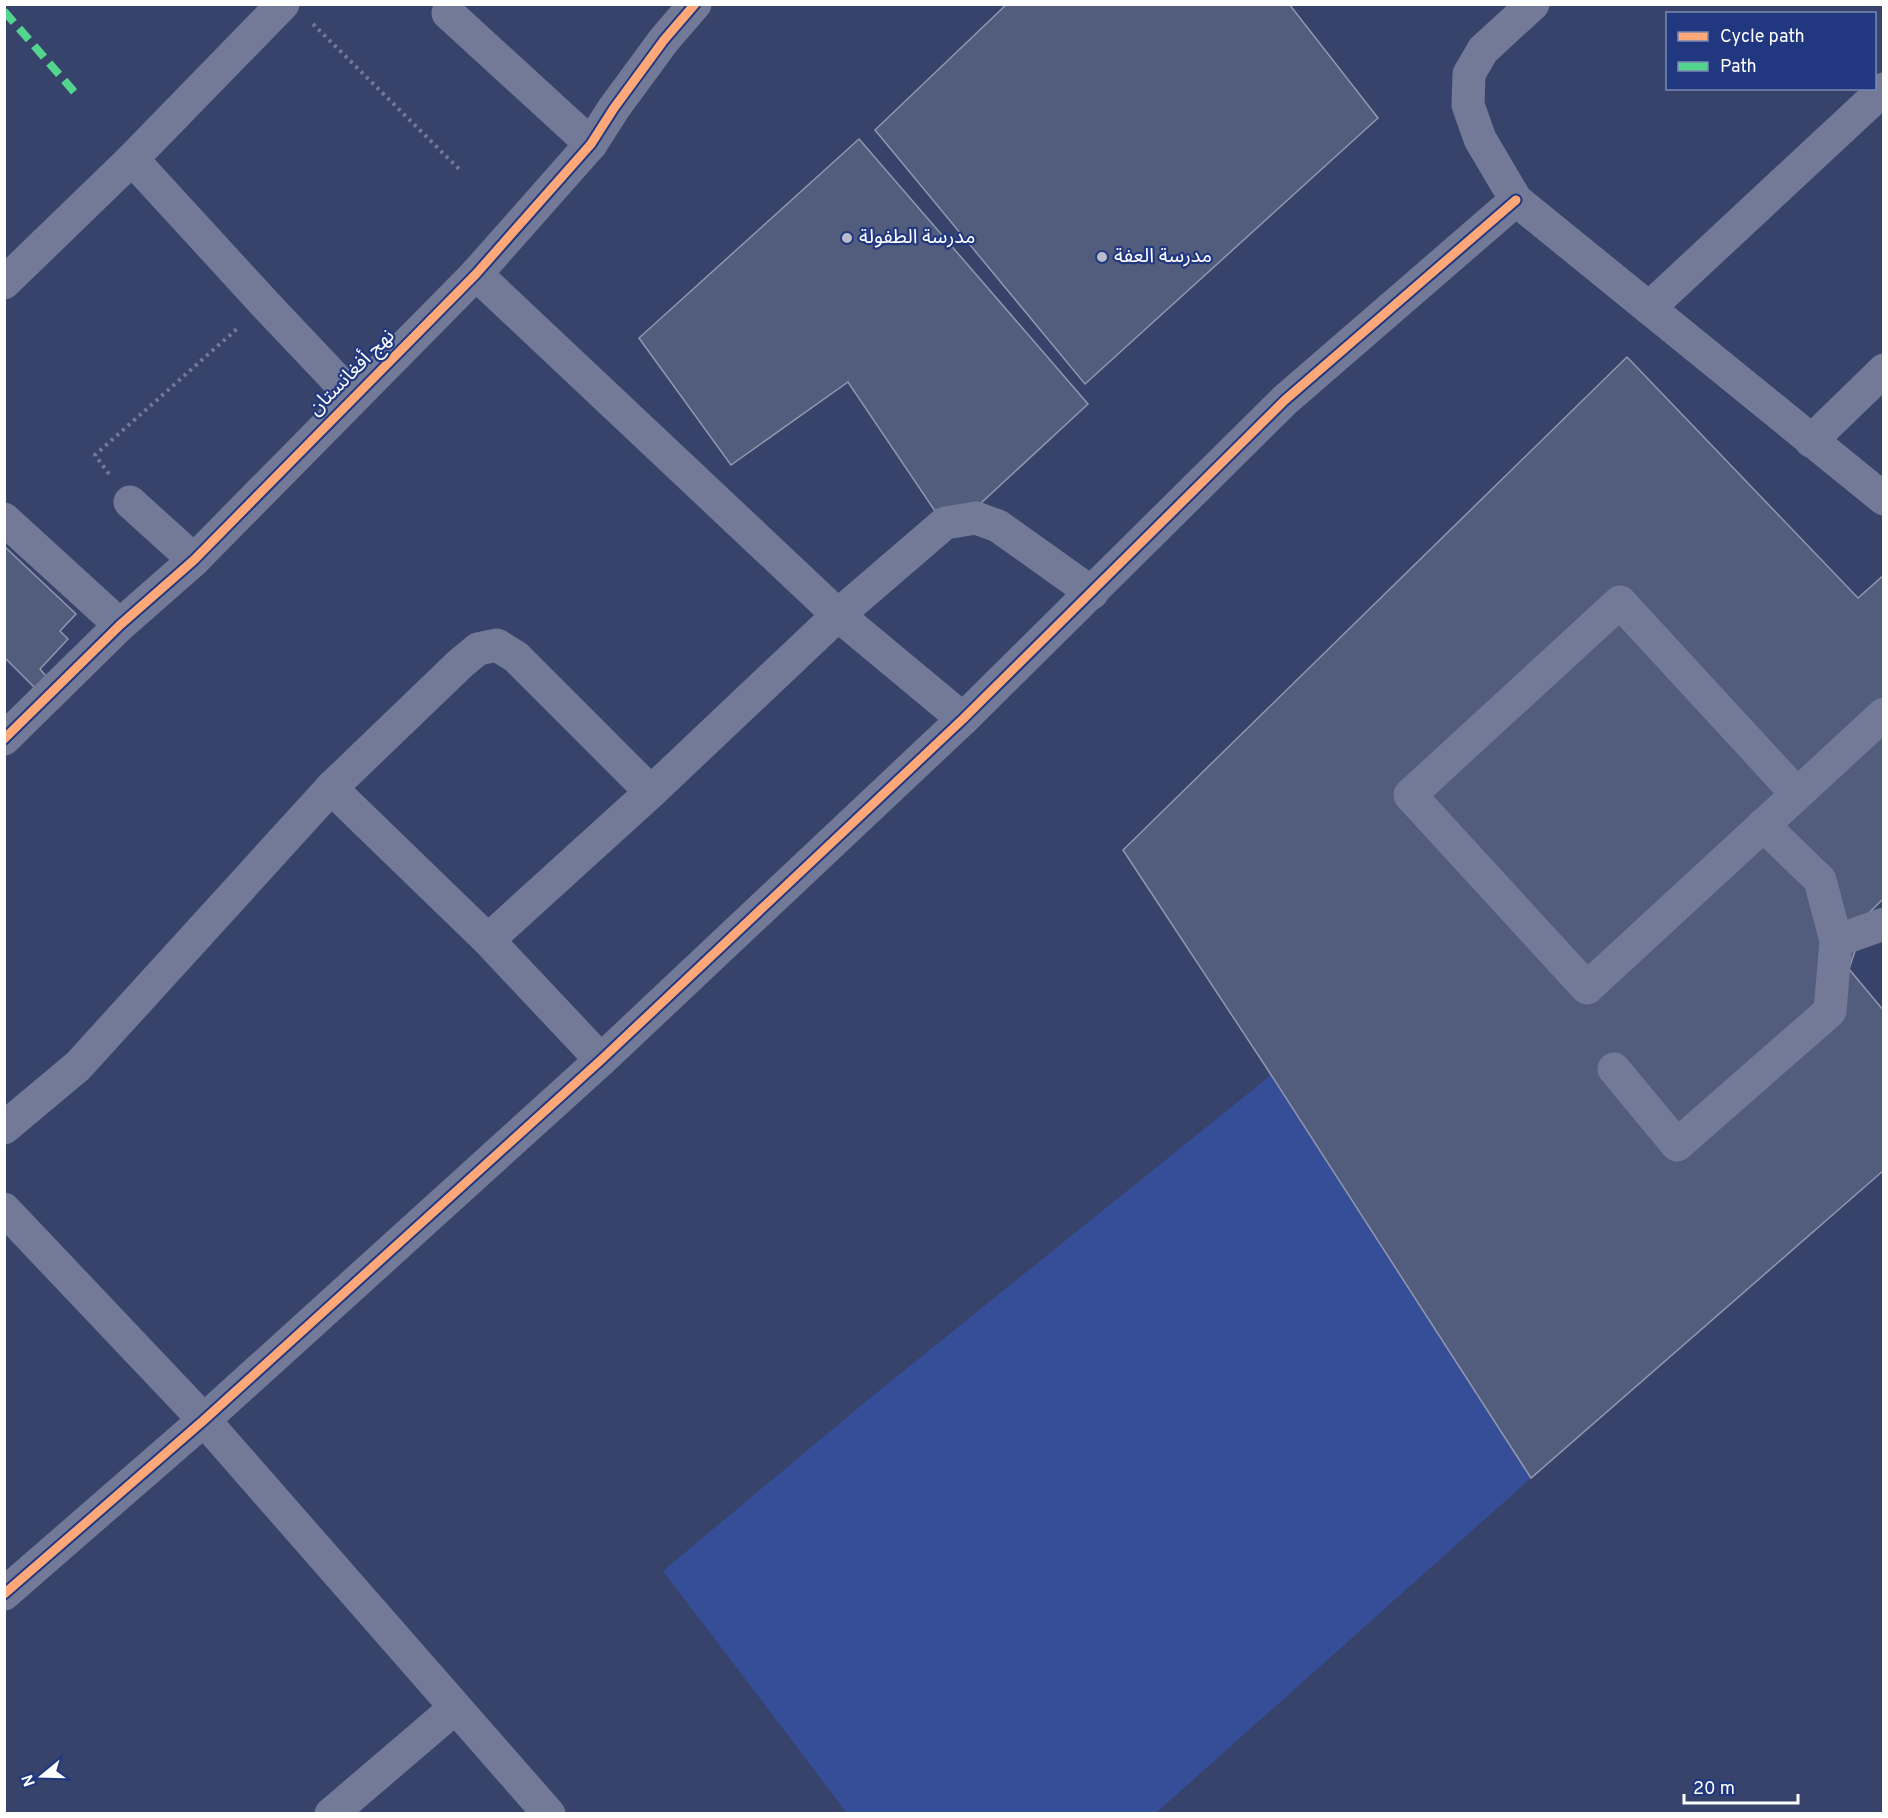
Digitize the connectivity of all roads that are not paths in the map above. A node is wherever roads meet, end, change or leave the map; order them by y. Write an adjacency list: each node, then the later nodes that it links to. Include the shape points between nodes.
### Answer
1 (695, 4): 6 (street, نهج أفغانستان, via 658,48)
2 (1533, 4): 8 (street, via 1483,50 1470,74 1468,105 1480,139)
3 (297, 13): 7 (street)
4 (448, 13): 6 (street)
5 (1884, 89): 11 (street)
6 (591, 144): 9 (street, نهج أفغانستان)
7 (132, 159): 10 (street); 13 (street)
8 (1516, 200): 11 (street); 19 (street, via 1285,400)
9 (476, 274): 13 (street, نهج أفغانستان); 20 (street)
10 (4, 283)
11 (1649, 308): 14 (street)
12 (1884, 370): 14 (street)
13 (353, 397): 18 (street, نهج أفغانستان)
14 (1811, 441): 15 (street)
15 (1884, 499)
16 (130, 502): 18 (street)
17 (4, 519): 21 (street)
18 (194, 560): 21 (street, نهج أفغانستان)
19 (1092, 592): 20 (street, via 998,526 976,518 945,523); 23 (street)
20 (838, 615): 23 (street); 26 (street)
21 (120, 625): 24 (street, نهج أفغانستان)
22 (1884, 714): 27 (street)
23 (963, 719): 32 (street)
24 (4, 739)
25 (331, 788): 26 (street, via 461,663 478,649 497,645 516,657); 30 (street); 34 (street, via 78,1066)
26 (651, 792): 30 (street)
27 (1797, 794): 28 (street); 28 (street, via 1620,602 1410,795 1587,988)
28 (1763, 825): 31 (street, via 1820,880)
29 (1884, 924): 31 (street)
30 (488, 940): 32 (street)
31 (1836, 940): 33 (street, via 1830,1011 1677,1145)
32 (601, 1060): 36 (street)
33 (1614, 1069)
34 (4, 1128)
35 (4, 1209): 36 (street)
36 (204, 1420): 37 (street); 38 (street)
37 (4, 1594)
38 (455, 1708): 39 (street); 40 (street)
39 (331, 1814)
40 (549, 1814)

